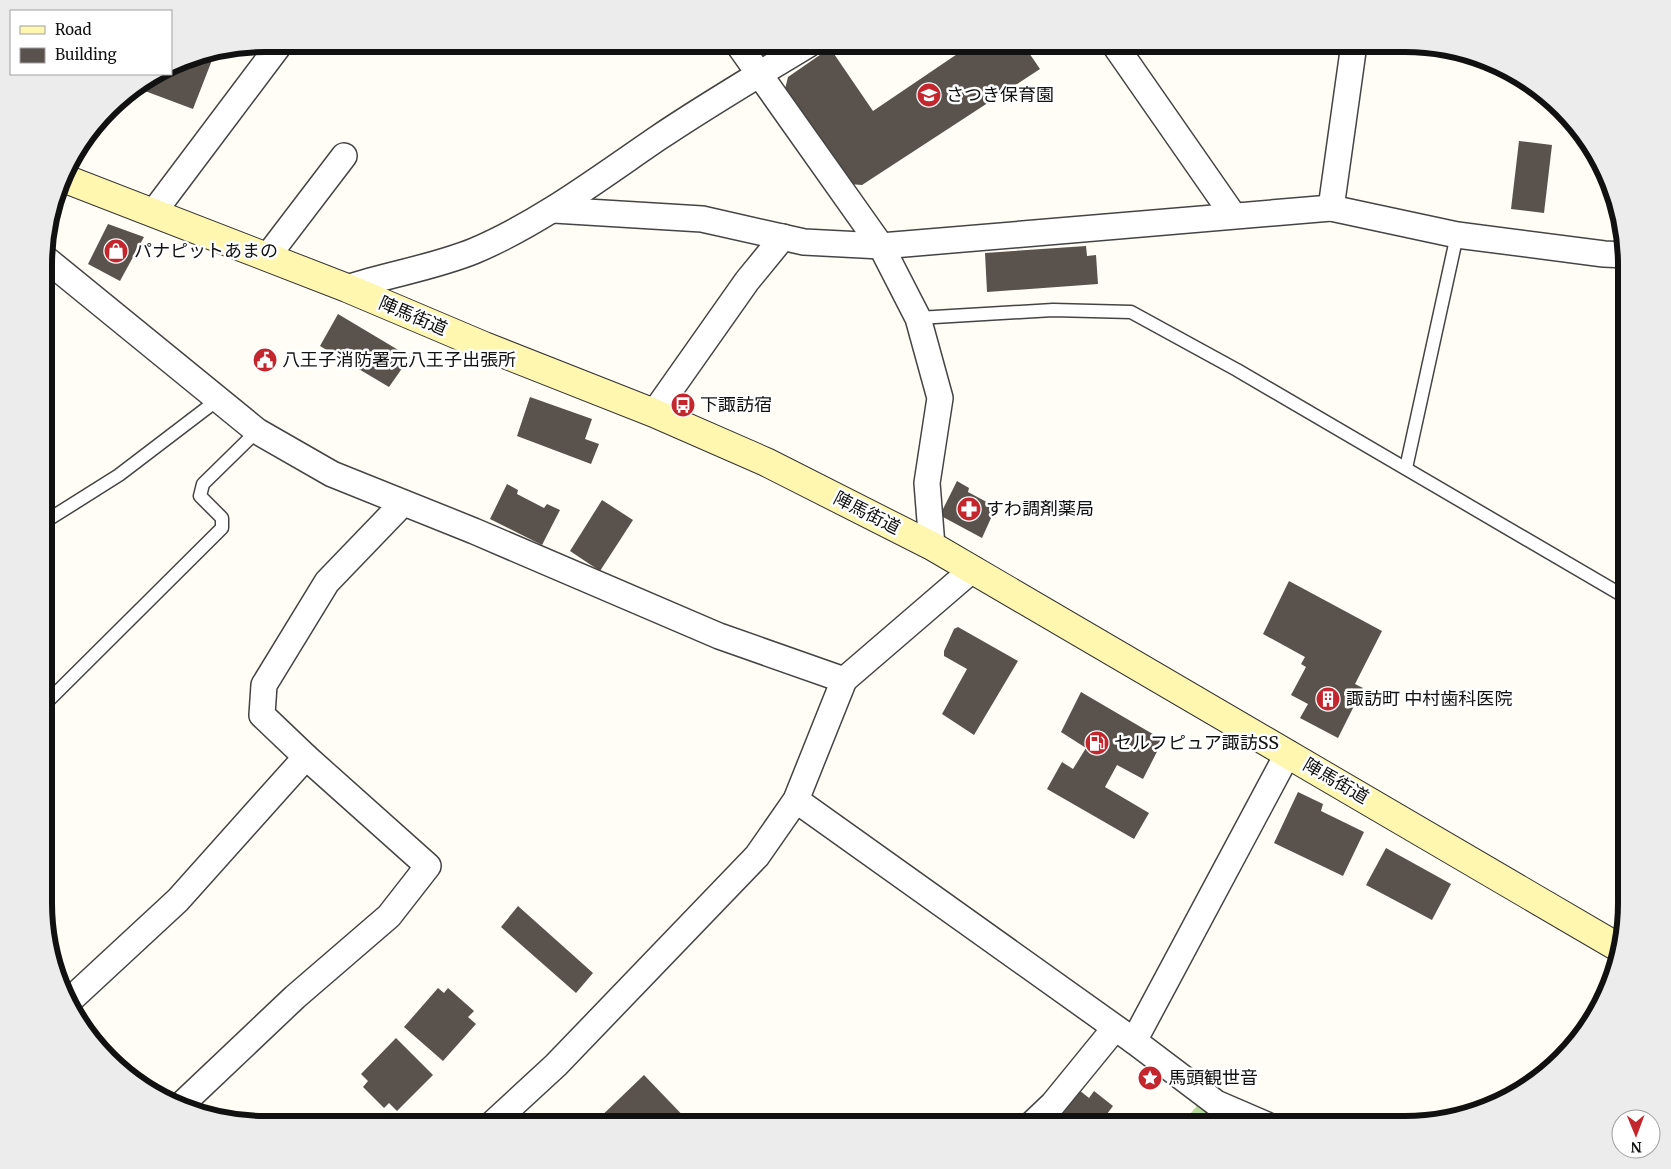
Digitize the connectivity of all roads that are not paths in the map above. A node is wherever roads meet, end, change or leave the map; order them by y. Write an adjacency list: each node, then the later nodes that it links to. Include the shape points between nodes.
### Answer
1 (274, 52): 11 (street)
2 (744, 52): 6 (street)
3 (796, 52): 6 (street)
4 (1127, 52): 12 (street)
5 (1353, 52): 9 (street)
6 (760, 74): 10 (street, via 681,123); 15 (street)
7 (344, 156): 17 (street)
8 (70, 181): 11 (main road, 陣馬街道)
9 (1331, 208): 12 (street); 13 (street)
10 (554, 210): 14 (street, via 702,219); 19 (street, via 475,250 429,268 379,277)
11 (153, 213): 17 (main road, 陣馬街道)
12 (1233, 215): 15 (street)
13 (1457, 235): 16 (street); 24 (lane)
14 (783, 237): 15 (street, via 804,242); 22 (street, via 746,281)
15 (881, 246): 20 (street)
16 (1618, 254)
17 (267, 257): 19 (main road, 陣馬街道)
18 (52, 264): 21 (street)
19 (346, 288): 22 (main road, 陣馬街道)
20 (918, 318): 24 (lane, via 1053,310 1132,312); 27 (street, via 940,398 927,483)
21 (220, 398): 23 (street); 26 (lane, via 119,476)
22 (654, 413): 27 (main road, 陣馬街道, via 766,462)
23 (257, 431): 25 (street, via 332,474); 31 (lane, via 204,484 200,496 222,518 222,528)
24 (1406, 468): 29 (lane)
25 (403, 502): 30 (street, via 719,636); 33 (street, via 327,582 264,685 262,715)
26 (52, 517)
27 (932, 546): 28 (main road, 陣馬街道)
28 (973, 569): 30 (street); 32 (main road, 陣馬街道)
29 (1618, 593)
30 (844, 680): 34 (street)
31 (52, 697)
32 (1288, 753): 35 (main road, 陣馬街道); 37 (street)
33 (306, 757): 36 (street, via 178,900); 38 (street, via 428,866 389,916 295,997)
34 (796, 800): 37 (street); 39 (street, via 757,856 556,1065)
35 (1614, 944)
36 (74, 997)
37 (1125, 1034): 40 (street); 41 (street, via 1216,1103)
38 (186, 1101)
39 (501, 1116)
40 (1040, 1116)
41 (1246, 1116)

